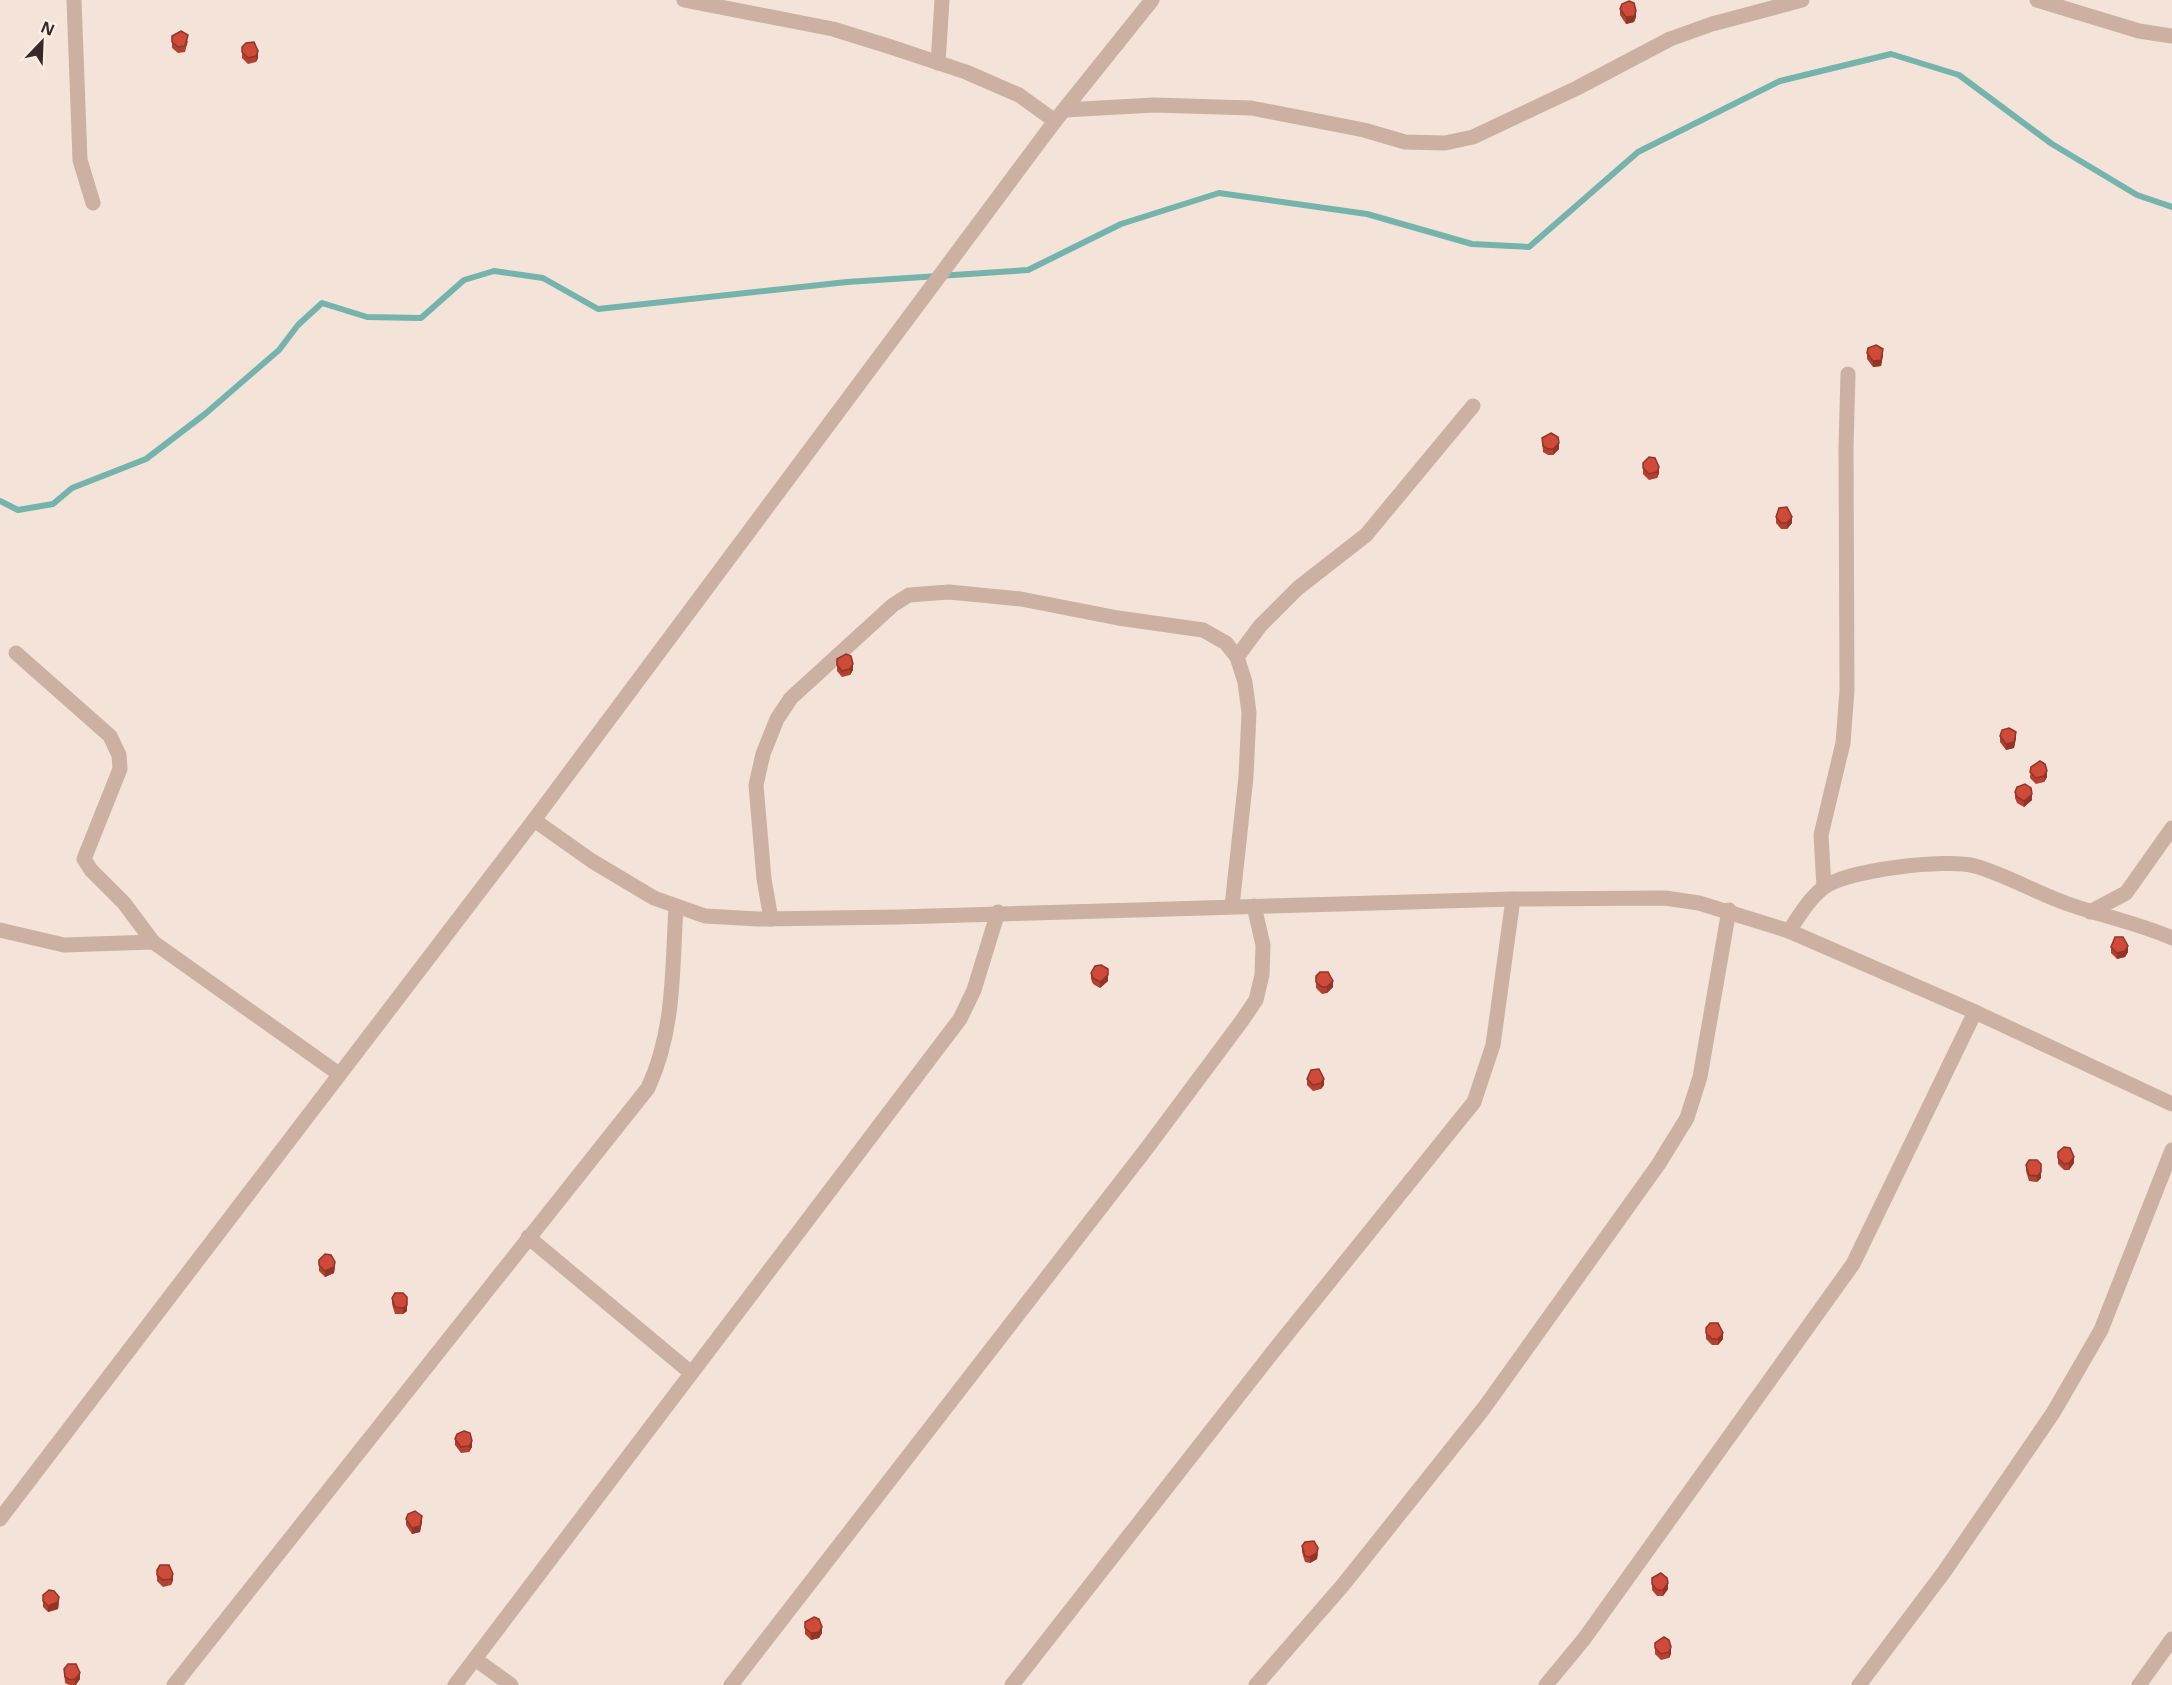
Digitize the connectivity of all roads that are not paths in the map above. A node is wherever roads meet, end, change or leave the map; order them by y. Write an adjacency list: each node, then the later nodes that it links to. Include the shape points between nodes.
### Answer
1 (74, 0): 10 (street, via 80,160)
2 (684, 0): 8 (street, via 833,29)
3 (942, 0): 8 (street)
4 (1152, 0): 9 (street)
5 (1802, 0): 9 (street, via 1670,39 1473,137 1445,143 1405,142 1251,108 1154,105)
6 (2037, 0): 7 (street, via 2139,31)
7 (2172, 36)
8 (938, 63): 9 (street)
9 (1060, 116): 15 (street)
10 (93, 203)
11 (1848, 374): 17 (street, via 1847,690 1843,743 1821,835)
12 (1473, 406): 14 (street, via 1366,535 1298,588 1260,626)
13 (16, 653): 29 (street, via 110,736 119,755 120,769 84,859)
14 (1237, 657): 19 (street, via 1249,714); 25 (street, via 1226,643 1203,630 1022,599 949,592 909,595 875,619 791,698 777,719 756,785)
15 (534, 820): 21 (street, via 592,861); 31 (street)
16 (2172, 828): 24 (street, via 2126,893)
17 (1824, 887): 24 (street, via 1859,873 1946,863 1973,866); 27 (street)
18 (1513, 899): 20 (street); 22 (street, via 1665,898); 43 (street, via 1493,1045 1474,1102)
19 (1232, 906): 20 (street); 23 (street)
20 (1254, 906): 42 (street, via 1263,945 1262,975 1256,1000 1246,1015)
21 (676, 907): 25 (street, via 705,916); 34 (street, via 670,1025 661,1060 648,1088)
22 (1729, 910): 27 (street); 44 (street, via 1700,1077 1687,1118 1658,1165 1484,1408 1343,1585)
23 (998, 912): 25 (street); 35 (street, via 974,990 960,1019)
24 (2090, 912): 28 (street)
25 (771, 919)
26 (0, 930): 29 (street, via 64,945)
27 (1789, 931): 30 (street)
28 (2172, 938)
29 (153, 942): 31 (street)
30 (1975, 1012): 32 (street); 45 (street, via 1853,1264 1584,1639)
31 (339, 1074): 36 (street)
32 (2172, 1104)
33 (2172, 1150): 46 (street, via 2101,1330 2053,1413 1944,1572)
34 (528, 1237): 35 (street); 39 (street)
35 (690, 1372): 38 (street)
36 (0, 1519)
37 (2172, 1639): 47 (street)
38 (475, 1659): 40 (street); 41 (street)
39 (174, 1685)
40 (455, 1685)
41 (511, 1685)
42 (731, 1685)
43 (1012, 1685)
44 (1256, 1685)
45 (1546, 1685)
46 (1859, 1685)
47 (2139, 1685)

